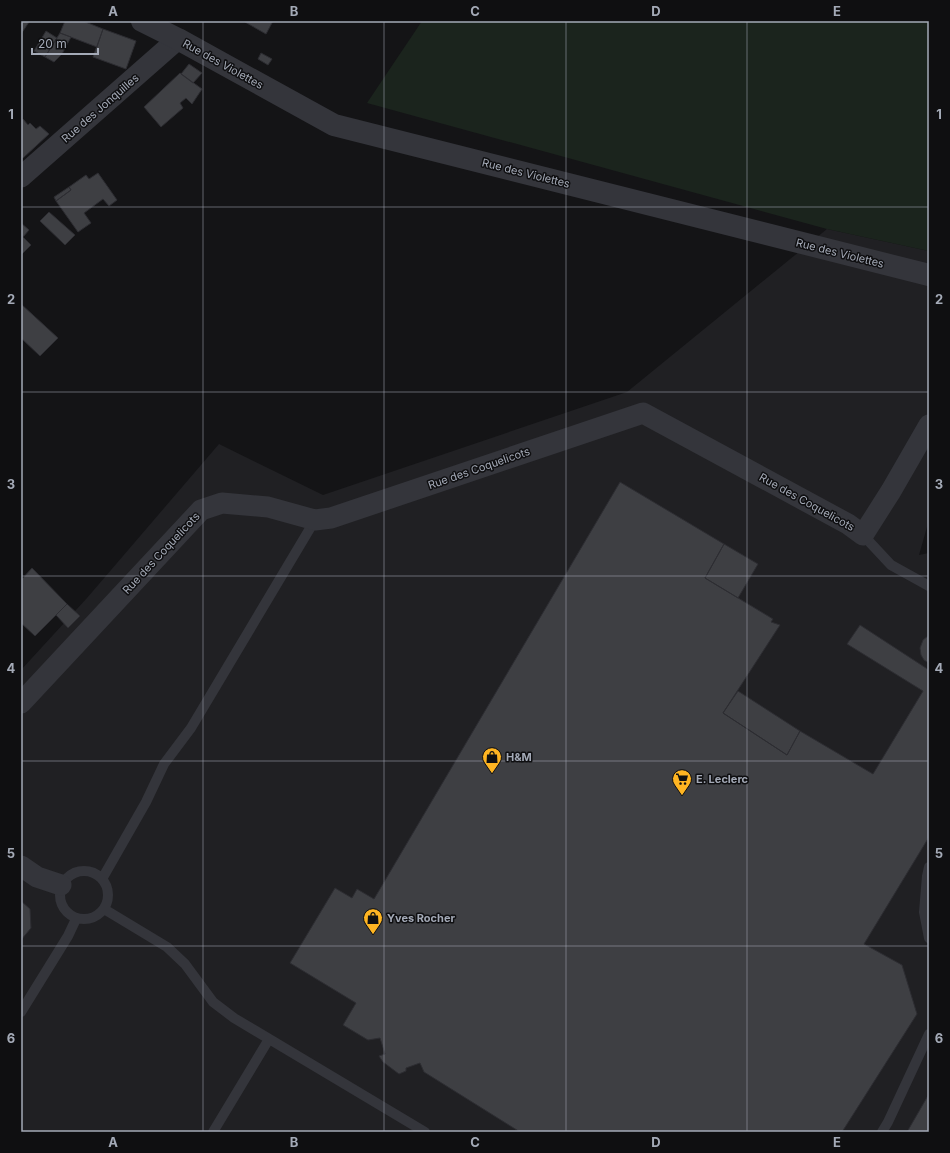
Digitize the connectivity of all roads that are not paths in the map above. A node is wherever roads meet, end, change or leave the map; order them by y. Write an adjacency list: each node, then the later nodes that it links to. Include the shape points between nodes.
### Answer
1 (142, 21): 2 (street, Rue des Violettes)
2 (178, 39): 3 (street, Rue des Jonquilles); 4 (street, Rue des Violettes, via 334,125)
3 (21, 177)
4 (929, 275)
5 (929, 425): 7 (street, Rue des Coquelicots)
6 (315, 520): 7 (street, Rue des Coquelicots, via 331,518 643,413); 9 (street, Rue des Coquelicots, via 268,507 222,504 201,510); 12 (lane, via 191,728 164,764 146,802)
7 (863, 534): 8 (lane, via 892,565)
8 (929, 586)
9 (21, 703)
10 (21, 866): 13 (street, via 37,877)
11 (929, 867): 16 (lane, via 924,912)
12 (102, 879): 13 (lane, via 88,871 79,871 65,879); 14 (lane, via 108,893)
13 (61, 886): 15 (lane, via 59,893 63,909)
14 (104, 909): 15 (lane, via 92,919); 19 (lane, via 167,947 185,964 213,1002)
15 (76, 919): 17 (lane)
16 (929, 938)
17 (21, 1012)
18 (929, 1034): 22 (lane)
19 (269, 1039): 20 (lane); 21 (lane)
20 (213, 1132)
21 (425, 1132)
22 (882, 1132)

